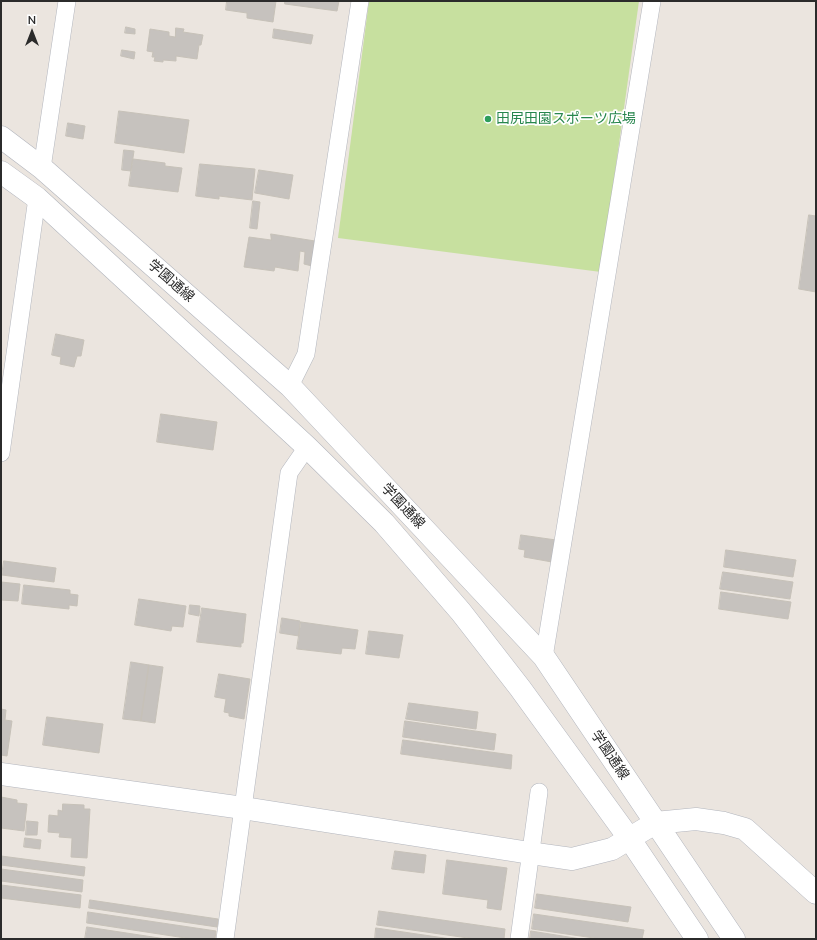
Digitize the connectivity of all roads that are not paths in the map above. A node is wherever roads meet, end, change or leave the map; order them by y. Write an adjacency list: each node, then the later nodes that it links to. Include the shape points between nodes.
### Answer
1 (67, 1): 5 (street)
2 (360, 1): 8 (street, via 306,354)
3 (652, 1): 11 (street)
4 (1, 137): 5 (street, 学園通線)
5 (42, 168): 8 (street, 学園通線)
6 (1, 172): 7 (street, 学園通線)
7 (37, 198): 9 (street, 学園通線); 10 (street)
8 (290, 386): 11 (street, 学園通線)
9 (307, 447): 14 (street, via 289,473); 16 (street, 学園通線, via 384,523 461,612 520,688)
10 (1, 453)
11 (544, 657): 15 (street, 学園通線)
12 (1, 774): 14 (street)
13 (539, 792): 17 (street)
14 (243, 808): 17 (street); 19 (street)
15 (656, 823): 16 (street); 18 (street, via 696,819 745,829); 22 (street, 学園通線)
16 (629, 838): 17 (street, via 612,848 572,859); 21 (street, 学園通線)
17 (530, 853): 20 (street)
18 (816, 893)
19 (225, 939)
20 (518, 939)
21 (697, 939)
22 (734, 939)

